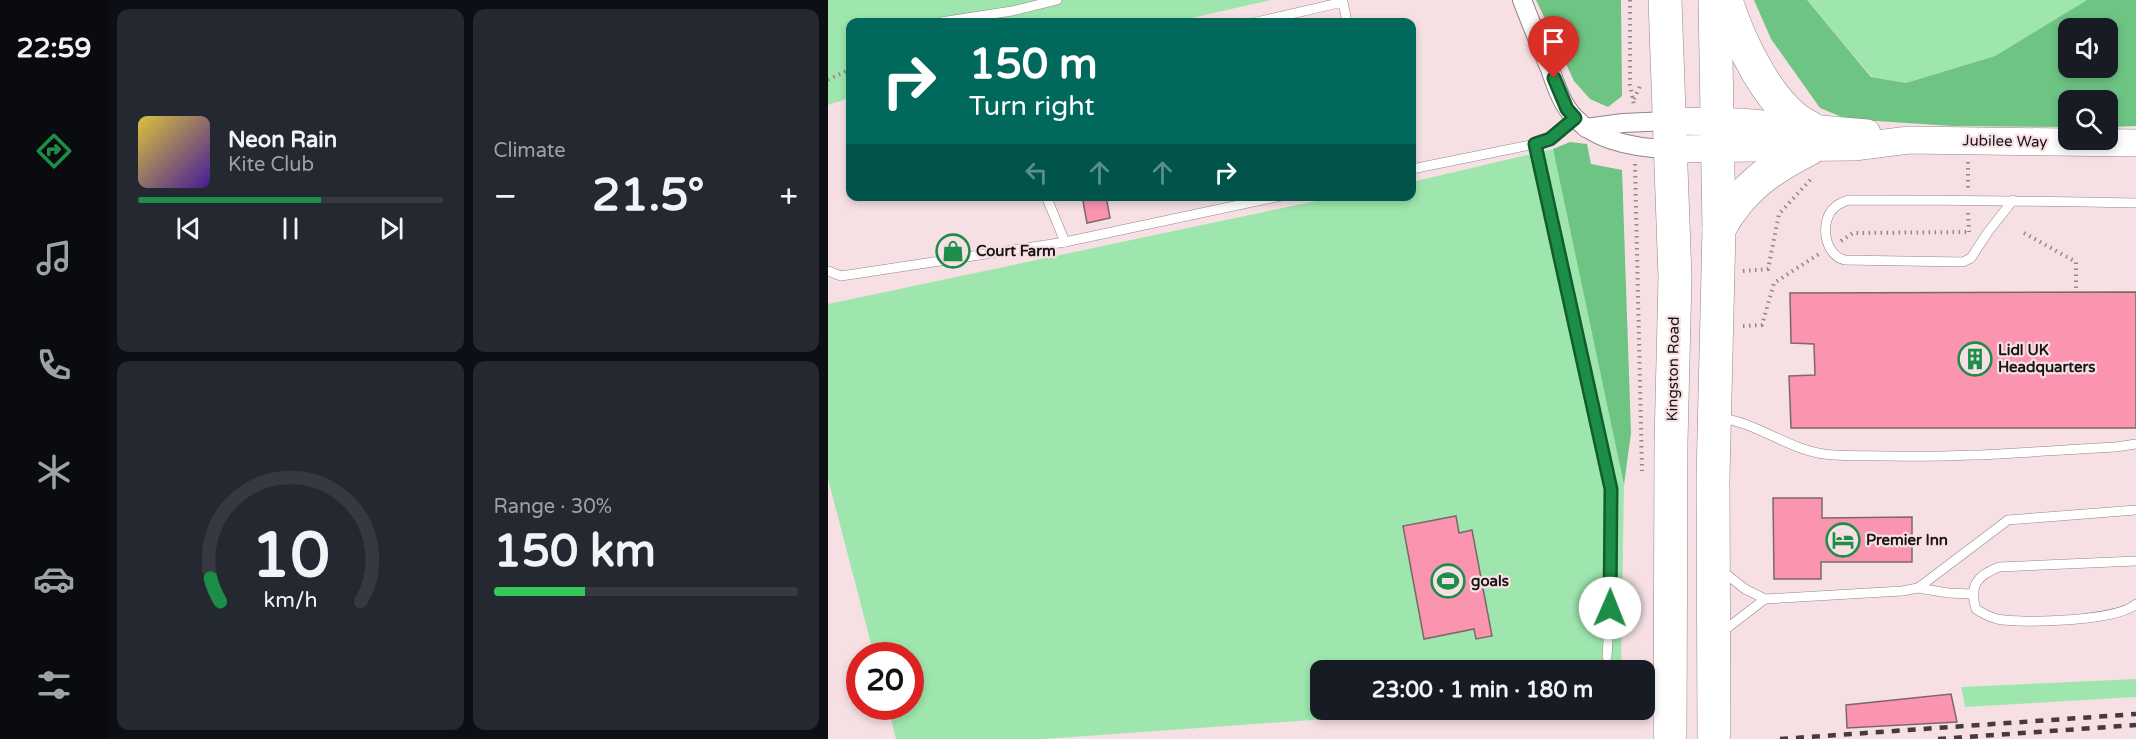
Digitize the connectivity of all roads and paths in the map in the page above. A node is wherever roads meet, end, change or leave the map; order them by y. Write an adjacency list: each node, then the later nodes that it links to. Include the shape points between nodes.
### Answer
1 (1058, 0): 7 (lane)
2 (1522, 0): 13 (street, via 1561,98)
3 (1630, 0): 12 (path, via 1630,85)
4 (1665, 0): 14 (highway)
5 (1715, 0): 14 (highway)
6 (1726, 0): 17 (highway, via 1762,78 1797,122)
7 (967, 18)
8 (1273, 18): 9 (lane, via 1343,2)
9 (1346, 18)
10 (846, 71): 11 (path)
11 (828, 80)
12 (1634, 100)
13 (1581, 123): 14 (street, via 1623,123); 14 (street, via 1609,139 1634,146); 16 (lane)
14 (1694, 138): 17 (street, Jubilee Way); 27 (highway); 46 (highway, Kingston Road, via 1675,278)
15 (2136, 143): 17 (street, Jubilee Way, via 1909,140)
16 (1535, 144): 20 (lane); 45 (lane, via 1611,489)
17 (1812, 150): 27 (highway, via 1782,162 1745,191); 31 (path, via 1779,214 1768,268)
18 (1635, 156): 36 (path)
19 (1979, 161): 21 (path, via 1968,161)
20 (1416, 168)
21 (1968, 184)
22 (1968, 200): 23 (lane); 28 (path, via 1968,232); 28 (lane, via 1842,202 1829,215 1828,249 1845,260 1963,262 1971,258)
23 (2013, 200): 26 (lane); 28 (lane)
24 (1048, 201): 30 (lane)
25 (1258, 201): 30 (lane)
26 (2136, 203)
27 (1719, 229): 34 (highway)
28 (1988, 232)
29 (2024, 232): 33 (path, via 2076,262)
30 (1065, 242): 32 (lane, via 841,276)
31 (1751, 270)
32 (828, 271)
33 (2076, 292)
34 (1715, 418): 35 (lane, via 1827,454 1987,456); 39 (highway)
35 (2136, 444)
36 (1642, 477)
37 (2136, 510): 40 (lane, via 2008,520)
38 (2136, 561): 41 (lane, via 1999,567 1979,579)
39 (1714, 564): 42 (lane); 44 (highway)
40 (1918, 588): 41 (lane); 42 (lane)
41 (1973, 594): 43 (lane, via 1976,609 1996,619 2016,621 2083,619 2117,614)
42 (1765, 599): 44 (lane)
43 (2136, 604)
44 (1713, 639): 47 (highway)
45 (1607, 657)
46 (1670, 739)
47 (1714, 739)

